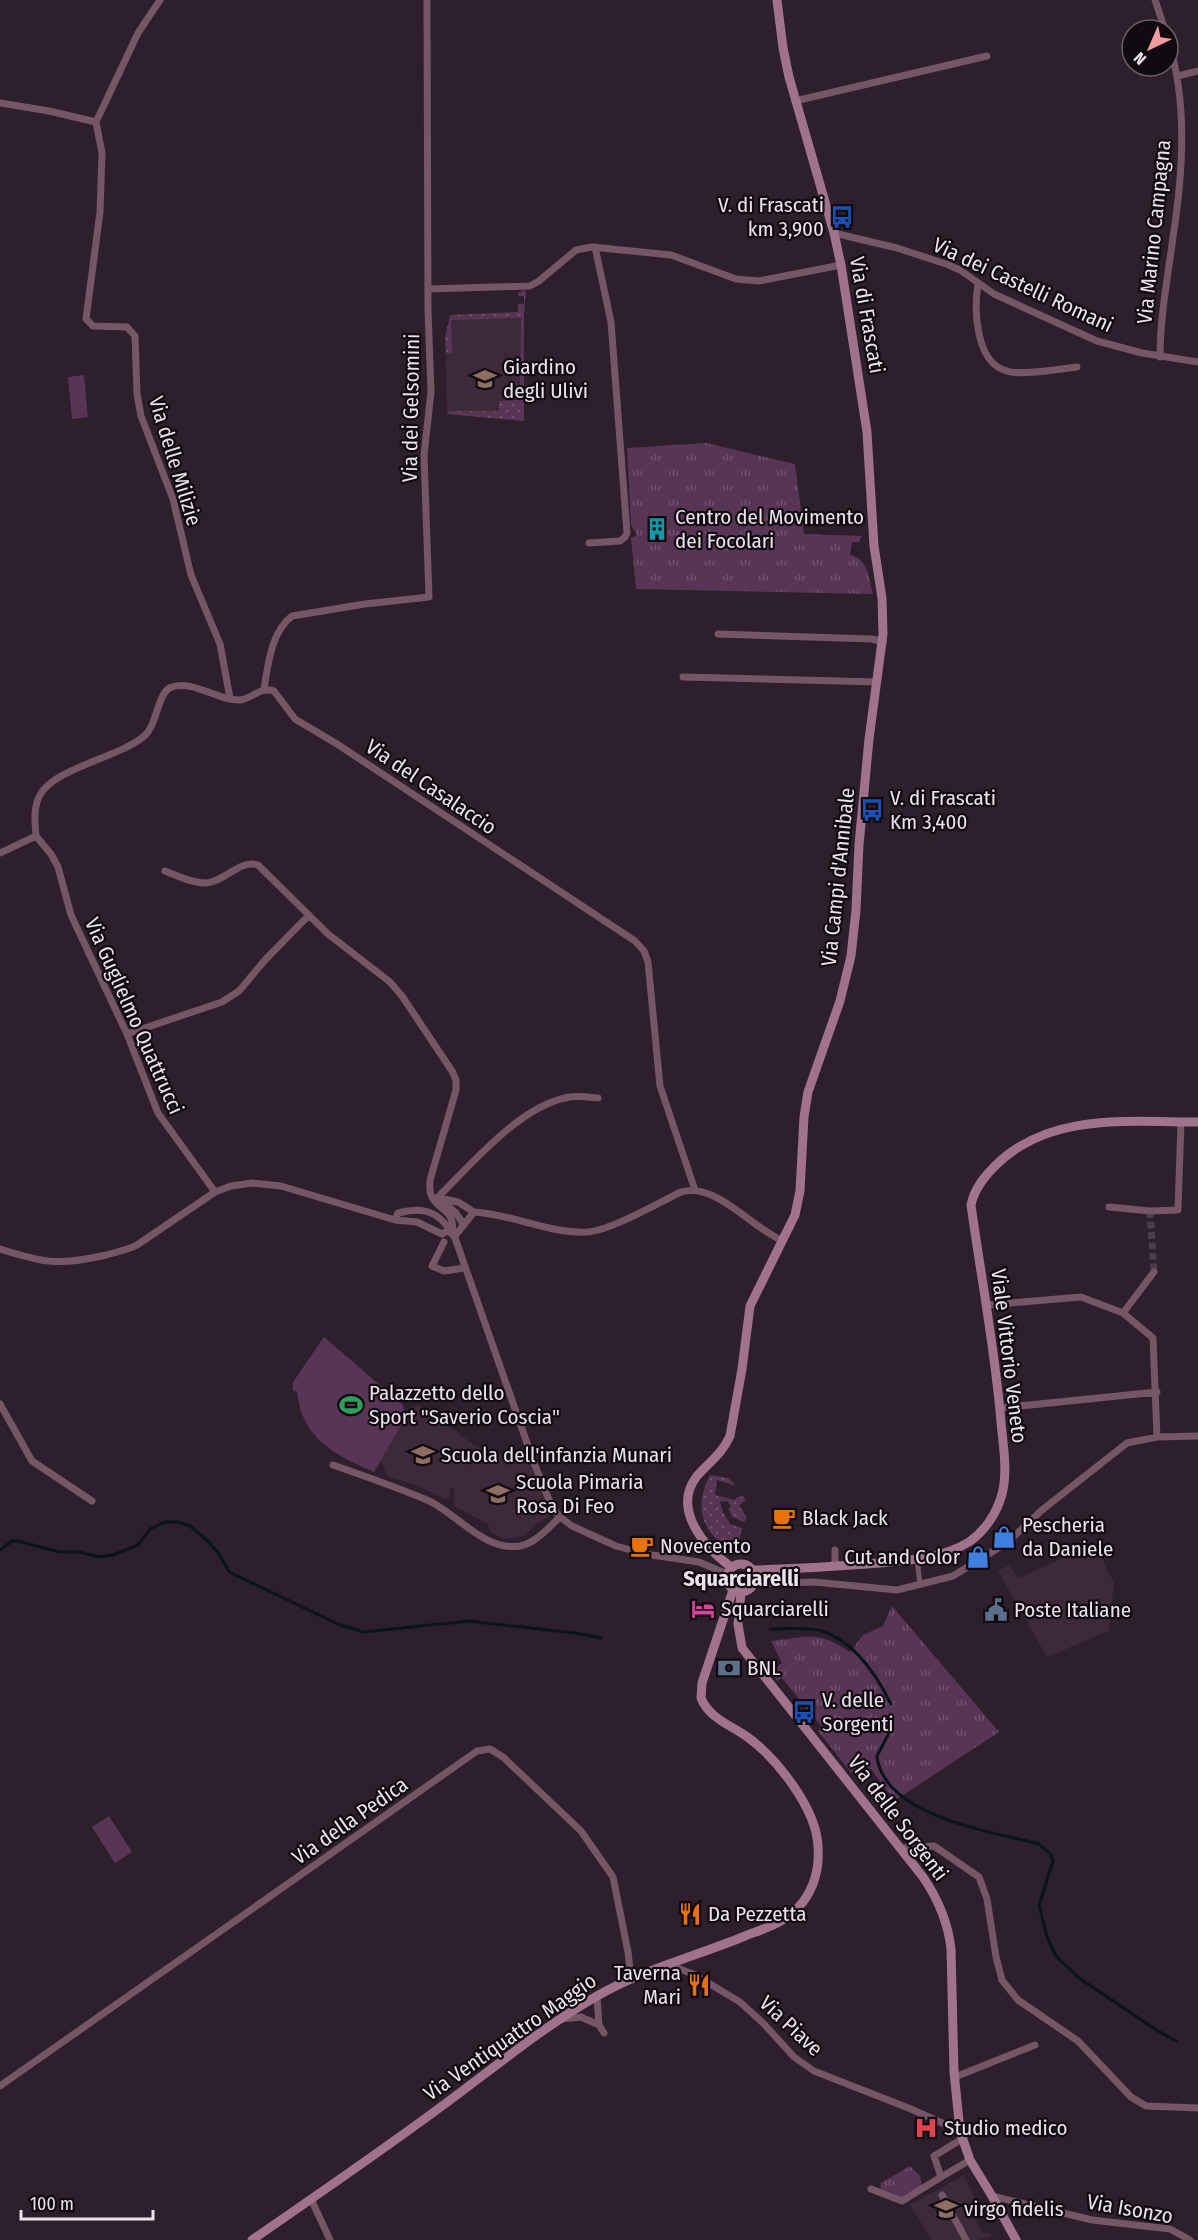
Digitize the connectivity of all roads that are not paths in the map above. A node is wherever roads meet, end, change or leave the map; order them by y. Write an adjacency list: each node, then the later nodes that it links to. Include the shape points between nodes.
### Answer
1 (160, 0): 12 (street, via 138,33)
2 (427, 0): 17 (street, Via dei Gelsomini)
3 (777, 0): 10 (main road, Via di Frascati)
4 (1155, 0): 5 (street)
5 (1161, 18)
6 (987, 56): 10 (street)
7 (1198, 71): 8 (street)
8 (1180, 76)
9 (1178, 78): 18 (street, Via Marino Campagna, via 1180,171 1161,312)
10 (795, 101): 13 (main road, Via di Frascati)
11 (0, 103): 12 (street)
12 (96, 122): 27 (street, Via delle Milizie, via 102,153 100,212 86,319 93,326 127,327 135,336 141,416 173,499 191,575 220,644)
13 (834, 233): 15 (main road, Via di Frascati); 16 (street, Via dei Castelli Romani, via 938,261 960,270)
14 (596, 247): 15 (street, via 668,254 747,281); 17 (street, via 582,248 570,255 530,286); 21 (street, via 611,322 627,533 620,541)
15 (841, 265): 23 (main road, Via di Frascati, via 866,422 874,554 883,603)
16 (978, 284): 18 (street, Via dei Castelli Romani, via 1088,337); 20 (street, via 975,311 979,335 996,366 1011,372)
17 (428, 289): 26 (street, Via dei Gelsomini, via 431,392 424,455 429,597 292,616 283,625 272,649)
18 (1160, 357): 19 (street, Via dei Castelli Romani)
19 (1198, 362)
20 (1077, 367)
21 (589, 543)
22 (718, 634): 23 (street)
23 (883, 642): 25 (main road, Via di Frascati)
24 (683, 676): 25 (street)
25 (877, 682): 45 (main road, Via Campi d'Annibale, via 852,949 840,1001 808,1092 799,1198)
26 (264, 689): 27 (street, via 243,699); 36 (street, Via del Casalaccio, via 278,694 295,719 640,946 648,962 660,1086)
27 (230, 698): 28 (street, via 187,687 167,689 154,724 145,736 56,779 44,789 36,803)
28 (36, 836): 29 (street); 32 (street, Via Guglielmo Quattrucci, via 58,867 69,911)
29 (0, 853)
30 (165, 871): 31 (street, via 207,883 246,864 256,864)
31 (309, 915): 32 (street, via 233,996); 38 (street, via 394,985 456,1078 430,1179)
32 (127, 1034): 37 (street, Via Guglielmo Quattrucci, via 159,1116)
33 (598, 1098): 38 (street, via 562,1099 523,1116)
34 (1180, 1122): 35 (main road, Viale Vittorio Veneto); 39 (street, via 1178,1210); 49 (main road, Viale Vittorio Veneto, via 1073,1125 1042,1135 1003,1158 979,1185 971,1205)
35 (1198, 1122)
36 (695, 1190): 40 (street, via 681,1192 589,1232); 45 (street, via 711,1195)
37 (215, 1192): 41 (street, via 242,1184 266,1184); 46 (street, via 132,1248 60,1263)
38 (433, 1196): 40 (street, via 455,1201); 42 (street, via 456,1212); 43 (street, via 449,1214)
39 (1109, 1207)
40 (474, 1212): 42 (street)
41 (397, 1217): 43 (street, via 411,1210 425,1210 445,1223); 44 (street, via 421,1223)
42 (464, 1225): 43 (street)
43 (453, 1235): 44 (street, via 447,1231); 44 (street, via 450,1243); 47 (street)
44 (443, 1238): 47 (street, via 432,1266 444,1271)
45 (783, 1241): 62 (main road, Via Campi d'Annibale, via 750,1306 730,1436 688,1493 689,1512 699,1534)
46 (0, 1249)
47 (465, 1268): 58 (street, via 547,1497)
48 (1154, 1272): 50 (street)
49 (987, 1305): 50 (street, via 1081,1297); 53 (main road, Viale Vittorio Veneto)
50 (1123, 1313): 51 (street, via 1153,1338)
51 (1157, 1392): 53 (street); 55 (street)
52 (0, 1404): 57 (street, via 32,1461)
53 (1000, 1408): 60 (main road, Viale Vittorio Veneto, via 1004,1485 993,1515 968,1542)
54 (1198, 1436): 55 (street)
55 (1157, 1437): 65 (street, via 1127,1443 1008,1542 953,1576)
56 (333, 1465): 58 (street, via 430,1501 482,1537 507,1546 531,1542)
57 (92, 1501)
58 (560, 1517): 62 (street, via 616,1546)
59 (835, 1550): 61 (street)
60 (917, 1558): 61 (main road, Viale Vittorio Veneto); 65 (street)
61 (835, 1566): 63 (main road, Viale Vittorio Veneto)
62 (729, 1570): 63 (main road, via 743,1563); 66 (main road, via 727,1582)
63 (753, 1570): 64 (main road)
64 (754, 1584): 65 (street, via 814,1582 897,1590); 66 (main road, via 749,1590)
65 (920, 1585)
66 (737, 1591): 67 (main road, Via delle Sorgenti, via 742,1648); 68 (main road, Via Ventiquattro Maggio, via 702,1683 701,1698 713,1715 756,1744 810,1812 819,1855 815,1879 806,1899 777,1923)
67 (900, 1848): 75 (main road, Via delle Sorgenti, via 934,1894 948,1930); 77 (street, via 934,1846 979,1877 987,1899 1002,1980 1018,2000 1078,2041 1131,2097 1146,2106)
68 (670, 1965): 69 (main road, Via Ventiquattro Maggio); 78 (street, Via Piave, via 740,2002 814,2072 910,2109)
69 (631, 1978): 70 (main road, Via Ventiquattro Maggio); 76 (street, Via della Pedica, via 613,1877 581,1831 503,1757 490,1749 477,1751)
70 (597, 1996): 71 (main road, Via Ventiquattro Maggio); 72 (street)
71 (560, 2019): 72 (street, via 581,2017); 84 (main road, Via Ventiquattro Maggio)
72 (598, 2025): 73 (street)
73 (604, 2033)
74 (1035, 2045): 75 (street)
75 (955, 2077): 78 (main road, Via delle Sorgenti)
76 (0, 2086)
77 (1198, 2108)
78 (961, 2135): 79 (main road, Via delle Sorgenti); 80 (street, via 934,2156)
79 (970, 2160): 80 (street); 83 (main road, Via delle Sorgenti)
80 (941, 2177): 81 (street, via 902,2201)
81 (871, 2189)
82 (942, 2194): 87 (street)
83 (992, 2196): 88 (main road, Via delle Sorgenti); 89 (street, Via Isonzo, via 1092,2220 1170,2229)
84 (311, 2199): 85 (main road, Via Ventiquattro Maggio); 86 (street)
85 (252, 2240)
86 (330, 2240)
87 (966, 2240)
88 (1016, 2240)
89 (1190, 2240)

